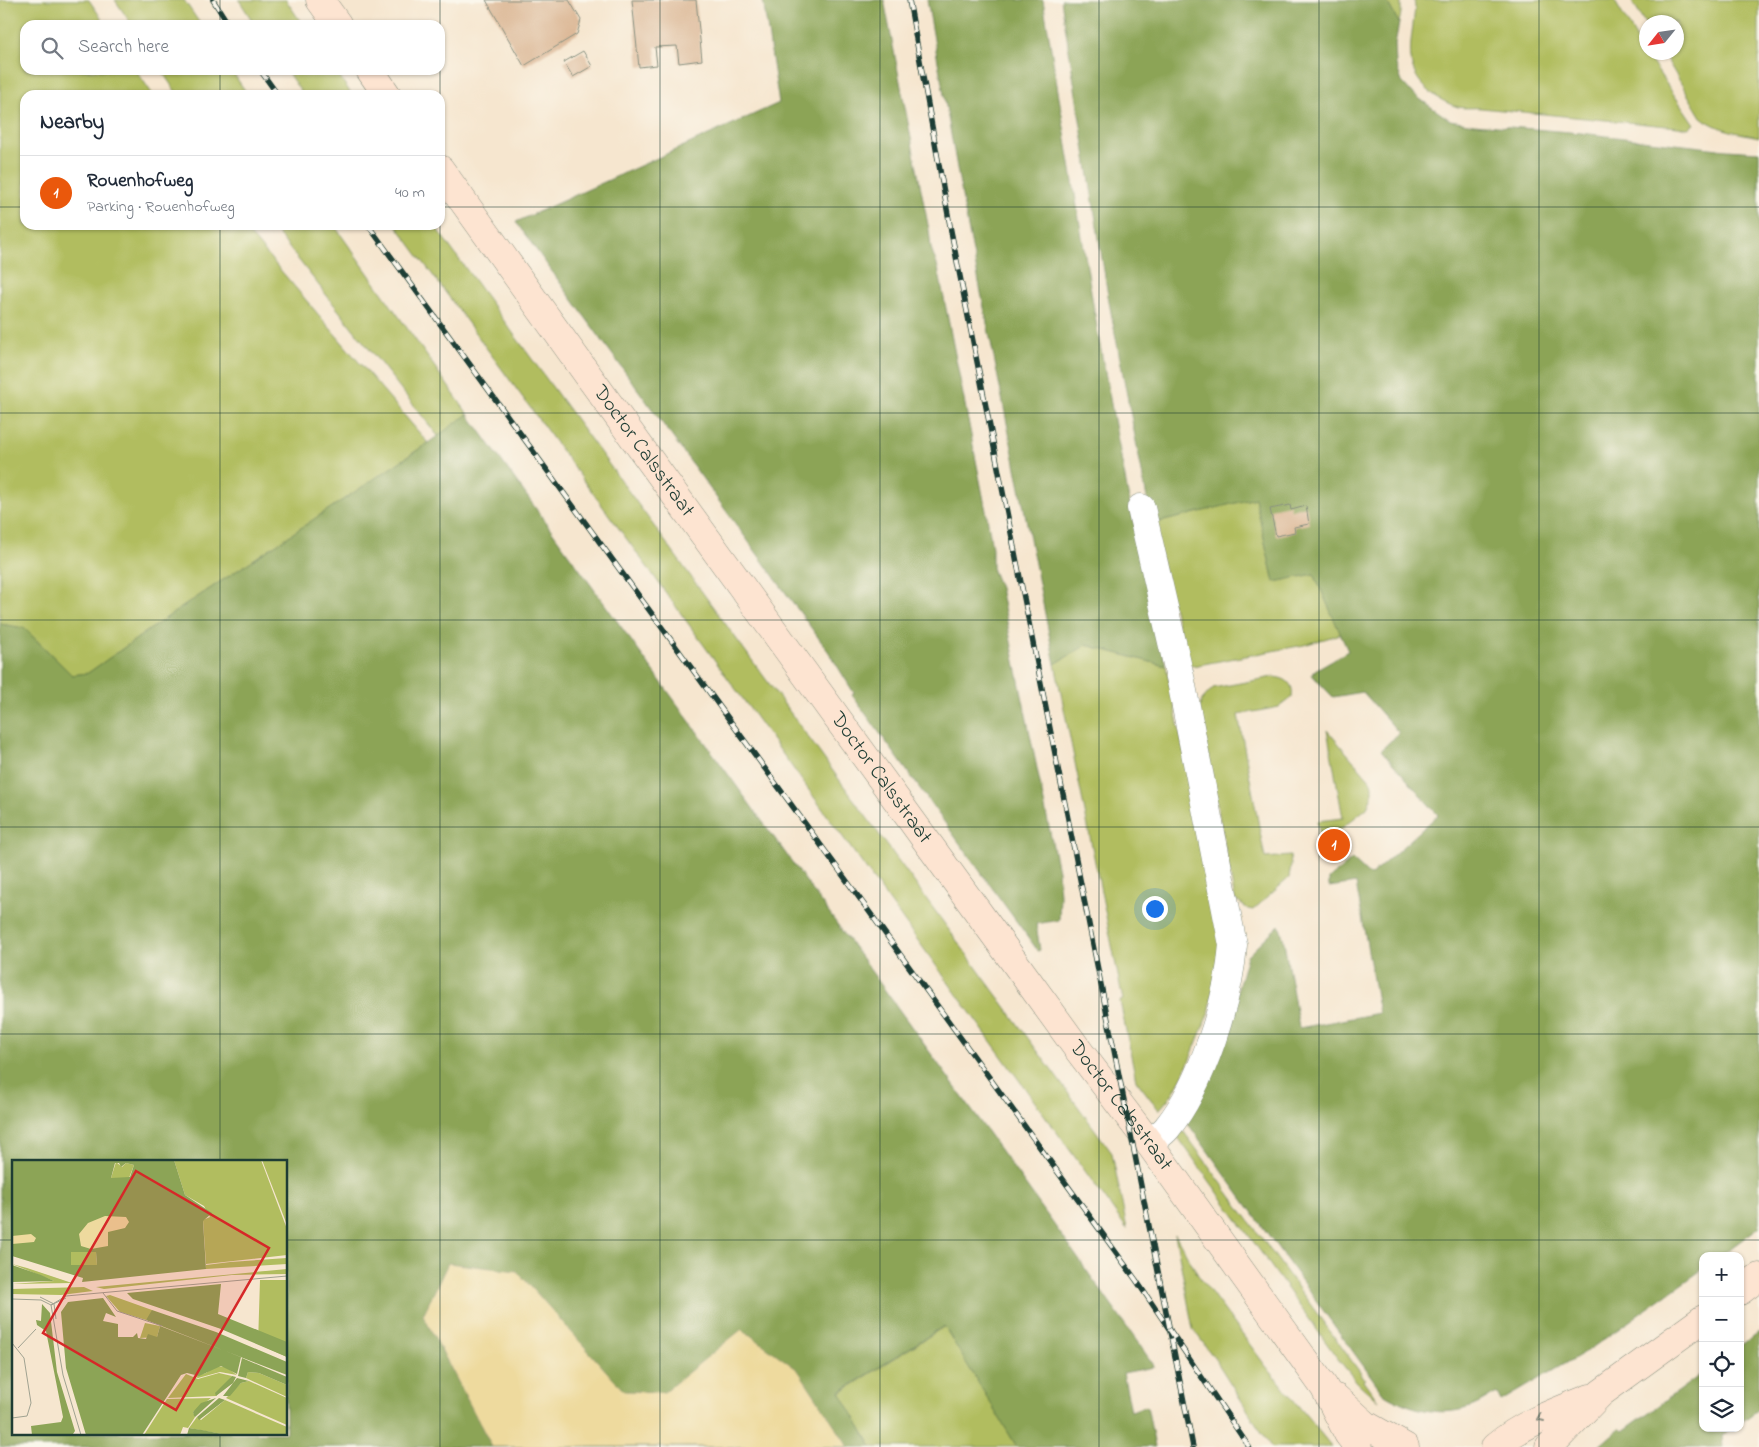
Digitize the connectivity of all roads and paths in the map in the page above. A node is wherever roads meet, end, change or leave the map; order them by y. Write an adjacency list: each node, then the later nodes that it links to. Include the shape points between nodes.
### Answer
1 (320, 0): 2 (street)
2 (334, 20)
3 (373, 75): 4 (street)
4 (384, 90)
5 (445, 176): 7 (street, Doctor Calsstraat)
6 (1141, 508): 7 (street, via 1181,681 1233,945 1232,968 1199,1074 1166,1130)
7 (1149, 1143): 11 (street, Doctor Calsstraat)
8 (1759, 1277): 9 (street)
9 (1744, 1288)
10 (1699, 1322): 12 (street)
11 (1324, 1386): 13 (street, Doctor Calsstraat); 14 (street, Doctor Calsstraat, via 1366,1425)
12 (1601, 1393): 15 (street, one-way to 15, via 1535,1420); 16 (street)
13 (1358, 1447)
14 (1405, 1447)
15 (1495, 1447)
16 (1549, 1447)

